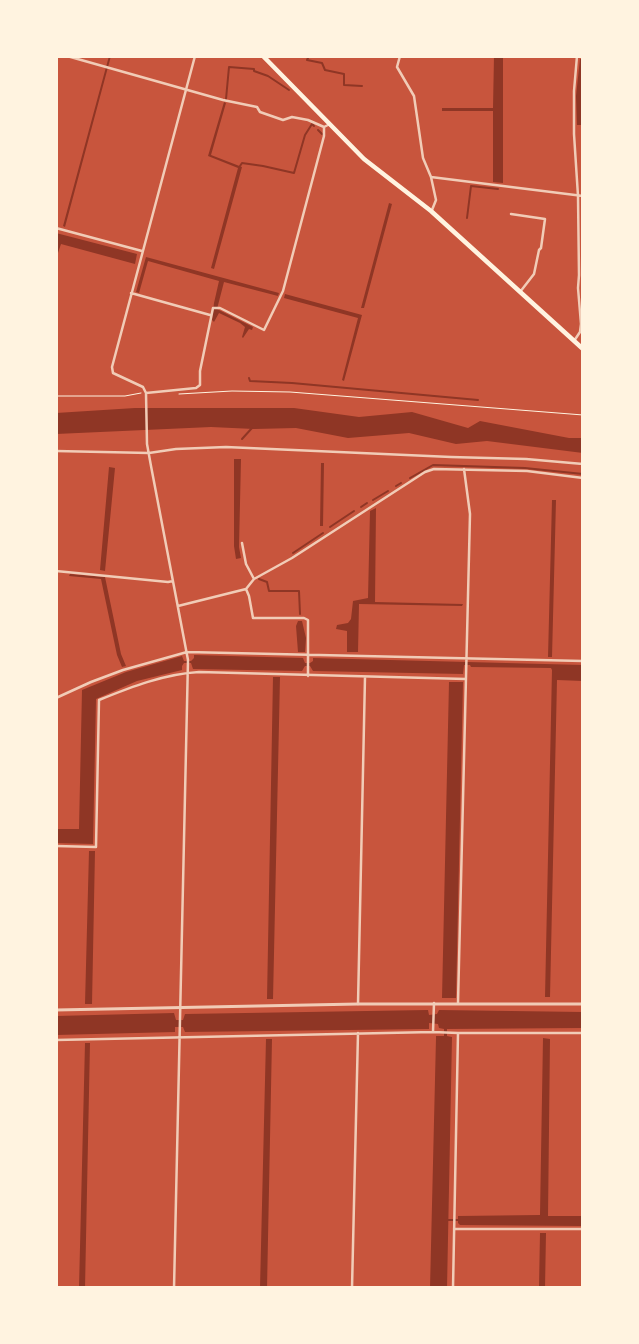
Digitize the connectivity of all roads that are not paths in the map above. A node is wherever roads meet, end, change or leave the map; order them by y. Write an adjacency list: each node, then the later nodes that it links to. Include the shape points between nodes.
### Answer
1 (67, 56): 6 (street)
2 (195, 56): 6 (street)
3 (262, 56): 7 (main road)
4 (400, 56): 9 (street, via 397,67 414,96 423,158)
5 (577, 56): 10 (street, via 574,134)
6 (187, 88): 8 (street, via 257,107 260,112 283,120 292,117); 15 (street)
7 (330, 124): 8 (street); 12 (main road, via 376,169)
8 (324, 127): 18 (street, via 283,291 264,330 216,307)
9 (431, 178): 10 (street); 12 (street, via 436,200)
10 (578, 196): 11 (street); 19 (street, via 581,324)
11 (583, 196)
12 (431, 211): 16 (main road)
13 (511, 214): 16 (street, via 545,220 534,274)
14 (56, 228): 15 (street)
15 (142, 251): 17 (street)
16 (520, 292): 19 (main road)
17 (131, 293): 18 (street); 21 (street, via 112,366 113,373 143,387)
18 (210, 315): 21 (street, via 200,386)
19 (574, 341): 20 (main road)
20 (583, 349)
21 (146, 392): 23 (street)
22 (56, 451): 23 (street)
23 (149, 453): 24 (street, via 226,447 526,458); 30 (street)
24 (583, 464)
25 (464, 469): 26 (street, via 527,471); 29 (street, via 425,472); 36 (street, via 470,514)
26 (583, 478)
27 (242, 543): 29 (street, via 246,564)
28 (56, 570): 30 (street)
29 (254, 579): 31 (street)
30 (173, 581): 32 (street)
31 (246, 589): 32 (street); 34 (street, via 253,618 308,620)
32 (178, 606): 33 (street)
33 (187, 652): 34 (street); 37 (street); 41 (street, via 123,670)
34 (308, 654): 36 (street); 38 (street)
35 (583, 661): 36 (street)
36 (466, 662): 40 (street)
37 (188, 672): 38 (street); 42 (street, via 136,685 99,700 96,847); 47 (street)
38 (308, 676): 39 (street)
39 (365, 678): 40 (street); 45 (street)
40 (466, 679): 44 (street)
41 (56, 698)
42 (56, 846)
43 (434, 1003): 44 (street); 45 (street); 49 (street)
44 (458, 1003): 46 (street)
45 (358, 1004): 47 (street)
46 (583, 1004)
47 (180, 1007): 48 (street); 53 (street)
48 (56, 1010)
49 (433, 1032): 50 (street); 52 (street)
50 (358, 1033): 53 (street); 58 (street)
51 (583, 1033): 52 (street)
52 (458, 1034): 55 (street)
53 (179, 1037): 54 (street); 57 (street)
54 (56, 1040)
55 (454, 1229): 56 (street); 59 (street)
56 (583, 1229)
57 (174, 1288)
58 (352, 1288)
59 (453, 1288)

